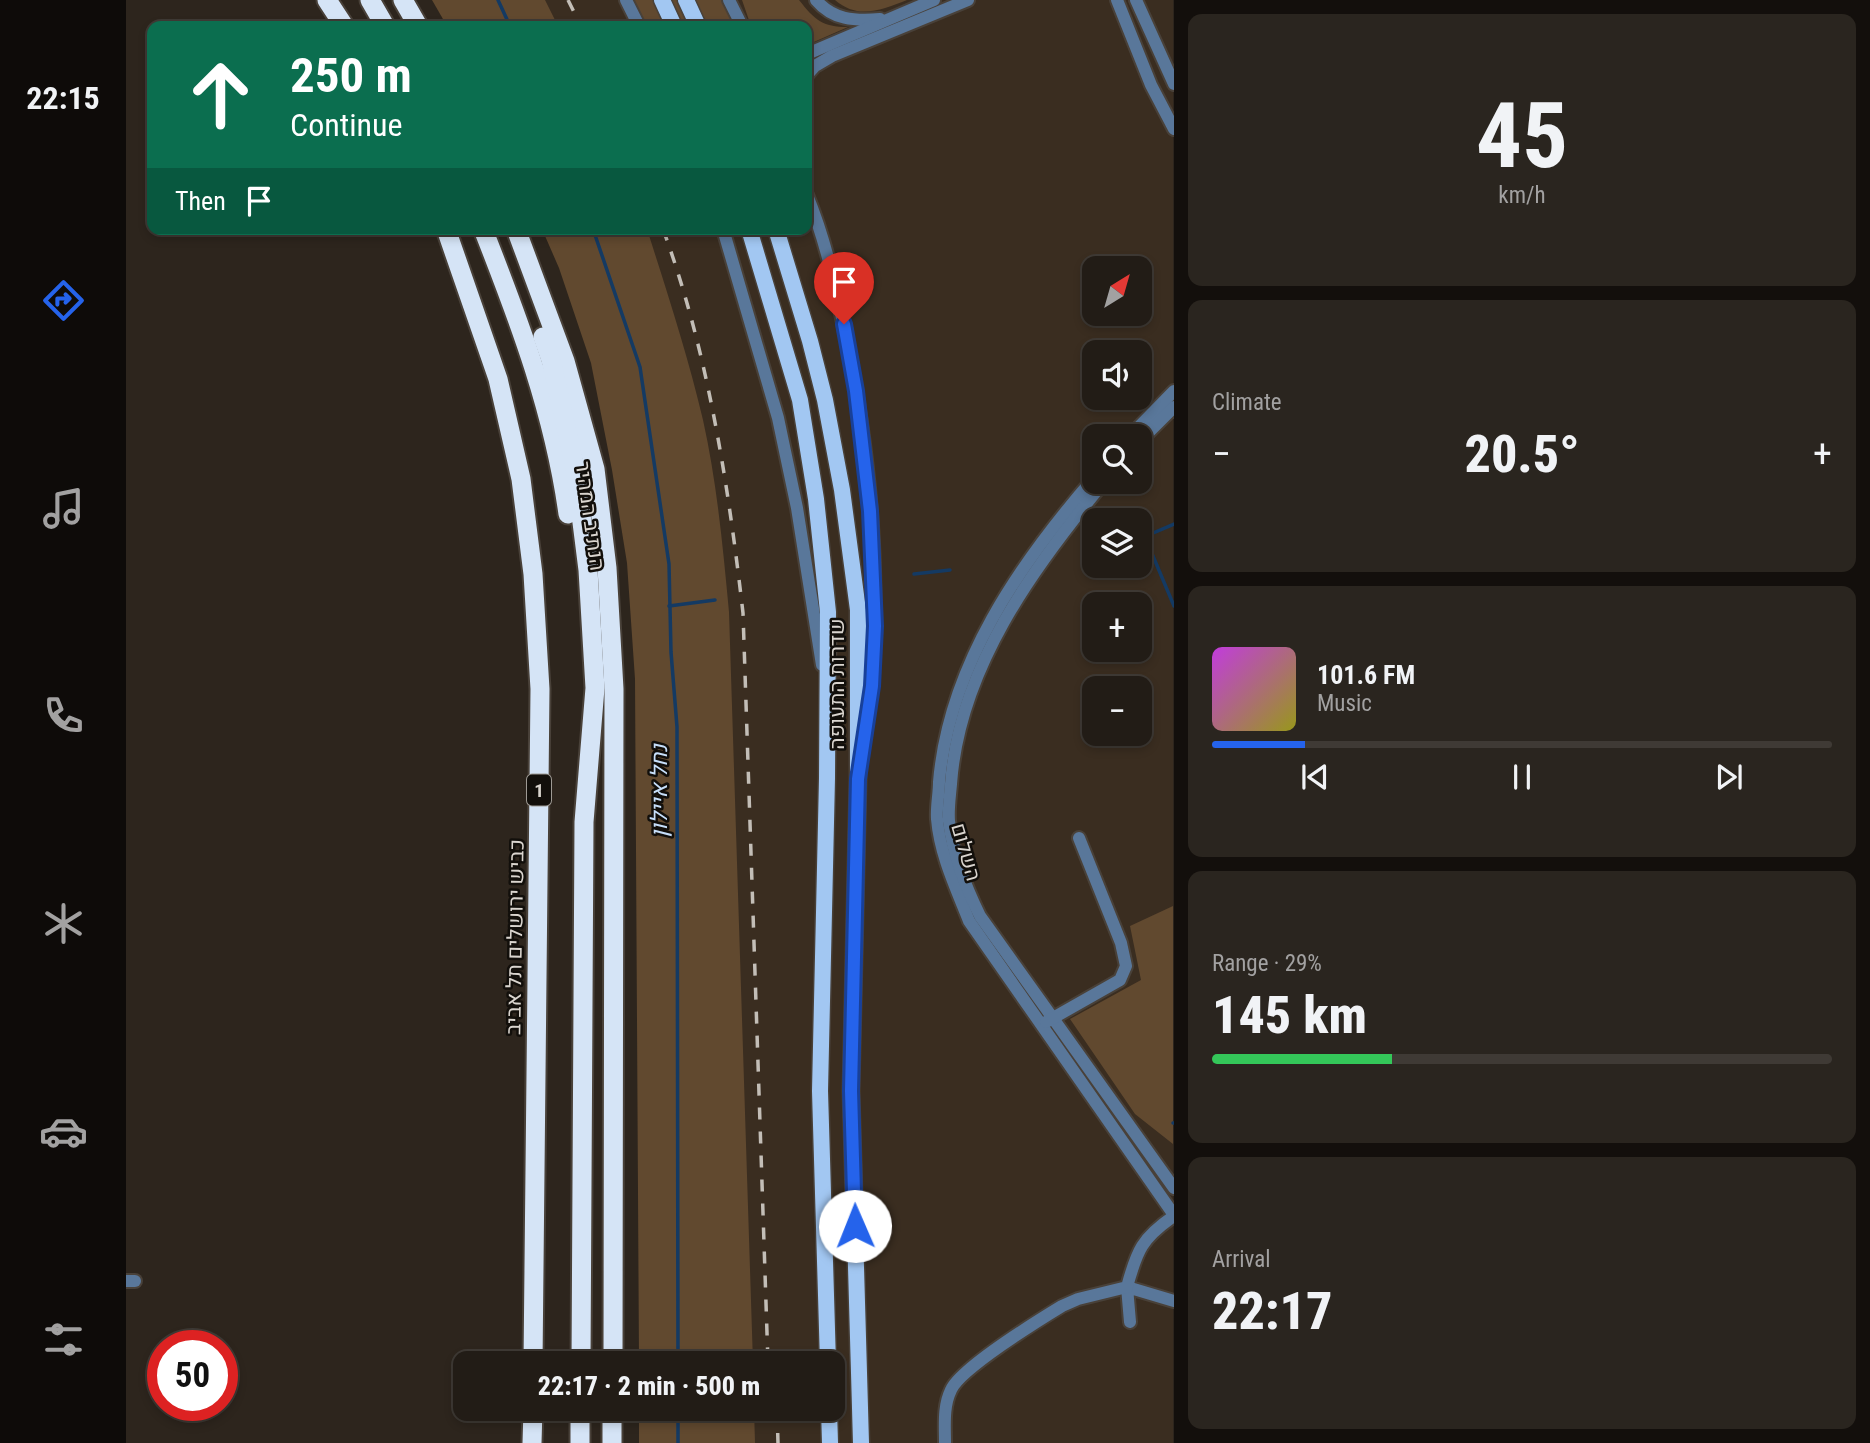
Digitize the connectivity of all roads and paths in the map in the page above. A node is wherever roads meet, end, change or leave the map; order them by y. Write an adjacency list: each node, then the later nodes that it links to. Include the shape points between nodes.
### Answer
1 (327, 0): 14 (highway)
2 (370, 0): 15 (highway)
3 (402, 0): 16 (highway)
4 (626, 0): 17 (street)
5 (662, 0): 18 (main road)
6 (686, 0): 19 (main road)
7 (729, 0): 20 (street)
8 (816, 0): 13 (street, via 833,15 858,21)
9 (934, 0): 13 (street)
10 (968, 0): 22 (street, via 832,56)
11 (1117, 0): 24 (street)
12 (1136, 0): 23 (street)
13 (887, 19): 21 (street)
14 (341, 21)
15 (382, 21)
16 (415, 21)
17 (636, 21)
18 (672, 21)
19 (696, 21)
20 (740, 21)
21 (812, 52)
22 (812, 69)
23 (1174, 84)
24 (1174, 129)
25 (812, 207): 40 (street, via 848,344 870,511 875,626 872,686)
26 (448, 235): 49 (highway, כביש ירושלים תל אביב / 1, via 498,379 521,479 533,573 540,689)
27 (486, 235): 41 (highway, הנתיב המהיר, via 535,367 561,462 575,564)
28 (509, 235): 41 (highway, via 551,360 575,467 588,570 595,688)
29 (518, 235): 51 (highway, via 565,361 595,469 607,568 614,690)
30 (725, 235): 39 (street, via 778,418)
31 (751, 235): 39 (main road, שדרות התעופה, via 800,400 817,499 828,612)
32 (778, 235): 40 (main road, שדרות התעופה, via 825,400 842,490 858,610)
33 (1174, 391): 35 (street)
34 (1174, 407): 36 (street)
35 (1142, 424)
36 (1152, 429)
37 (1082, 492): 43 (street, השלום, via 1010,589 965,671 942,749 937,818 949,871 970,921)
38 (1094, 494): 43 (street, via 1019,595 979,671 953,753 949,819 959,872 980,916)
39 (828, 699): 52 (main road, שדרות התעופה, via 820,1091)
40 (858, 779): 61 (main road, שדרות התעופה, via 851,1091)
41 (584, 822): 50 (highway)
42 (1079, 838): 43 (street, via 1126,966 1120,980)
43 (1046, 1022): 44 (street); 45 (street, השלום)
44 (1174, 1188)
45 (1174, 1216): 46 (street, via 1145,1238)
46 (1127, 1287): 47 (street); 48 (street); 62 (street, via 1062,1306 962,1375 950,1392)
47 (1174, 1301)
48 (1130, 1322)
49 (533, 1351)
50 (581, 1351)
51 (613, 1351)
52 (828, 1351)
53 (533, 1421): 57 (highway)
54 (580, 1421): 58 (highway)
55 (612, 1421): 59 (highway)
56 (829, 1421): 60 (main road)
57 (532, 1443)
58 (580, 1443)
59 (612, 1443)
60 (830, 1443)
61 (861, 1443)
62 (945, 1443)

